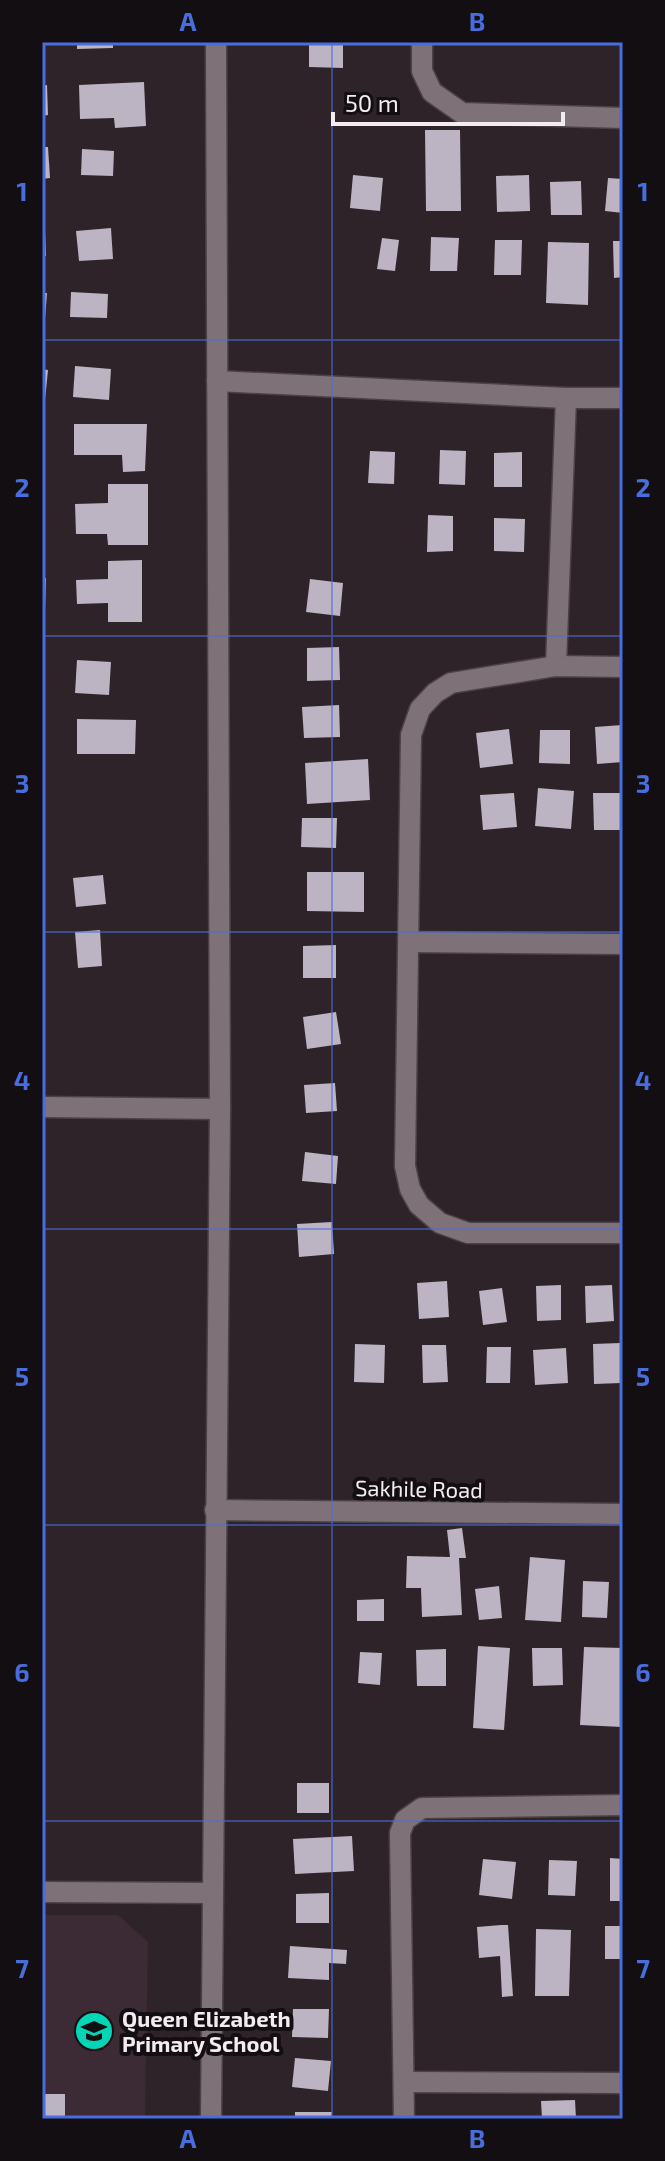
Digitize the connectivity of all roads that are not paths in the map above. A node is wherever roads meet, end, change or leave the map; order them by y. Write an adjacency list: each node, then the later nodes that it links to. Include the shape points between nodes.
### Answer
1 (216, 42): 4 (street)
2 (422, 42): 3 (street, via 422,71 432,92 462,113)
3 (623, 118)
4 (217, 381): 5 (street); 12 (street)
5 (566, 398): 6 (street); 7 (street)
6 (623, 398)
7 (556, 666): 8 (street); 9 (street, via 451,683 420,709 411,735)
8 (623, 667)
9 (409, 942): 10 (street); 13 (street, via 405,1166 419,1205 440,1223 468,1233)
10 (623, 944)
11 (42, 1107): 12 (street)
12 (220, 1109): 14 (street)
13 (623, 1233)
14 (215, 1510): 15 (street, Sakhile Road); 18 (street)
15 (623, 1514)
16 (623, 1805): 19 (street, via 422,1808 405,1820 400,1833)
17 (42, 1892): 18 (street)
18 (212, 1893): 21 (street)
19 (404, 2082): 20 (street); 22 (street)
20 (623, 2083)
21 (211, 2119)
22 (404, 2119)

